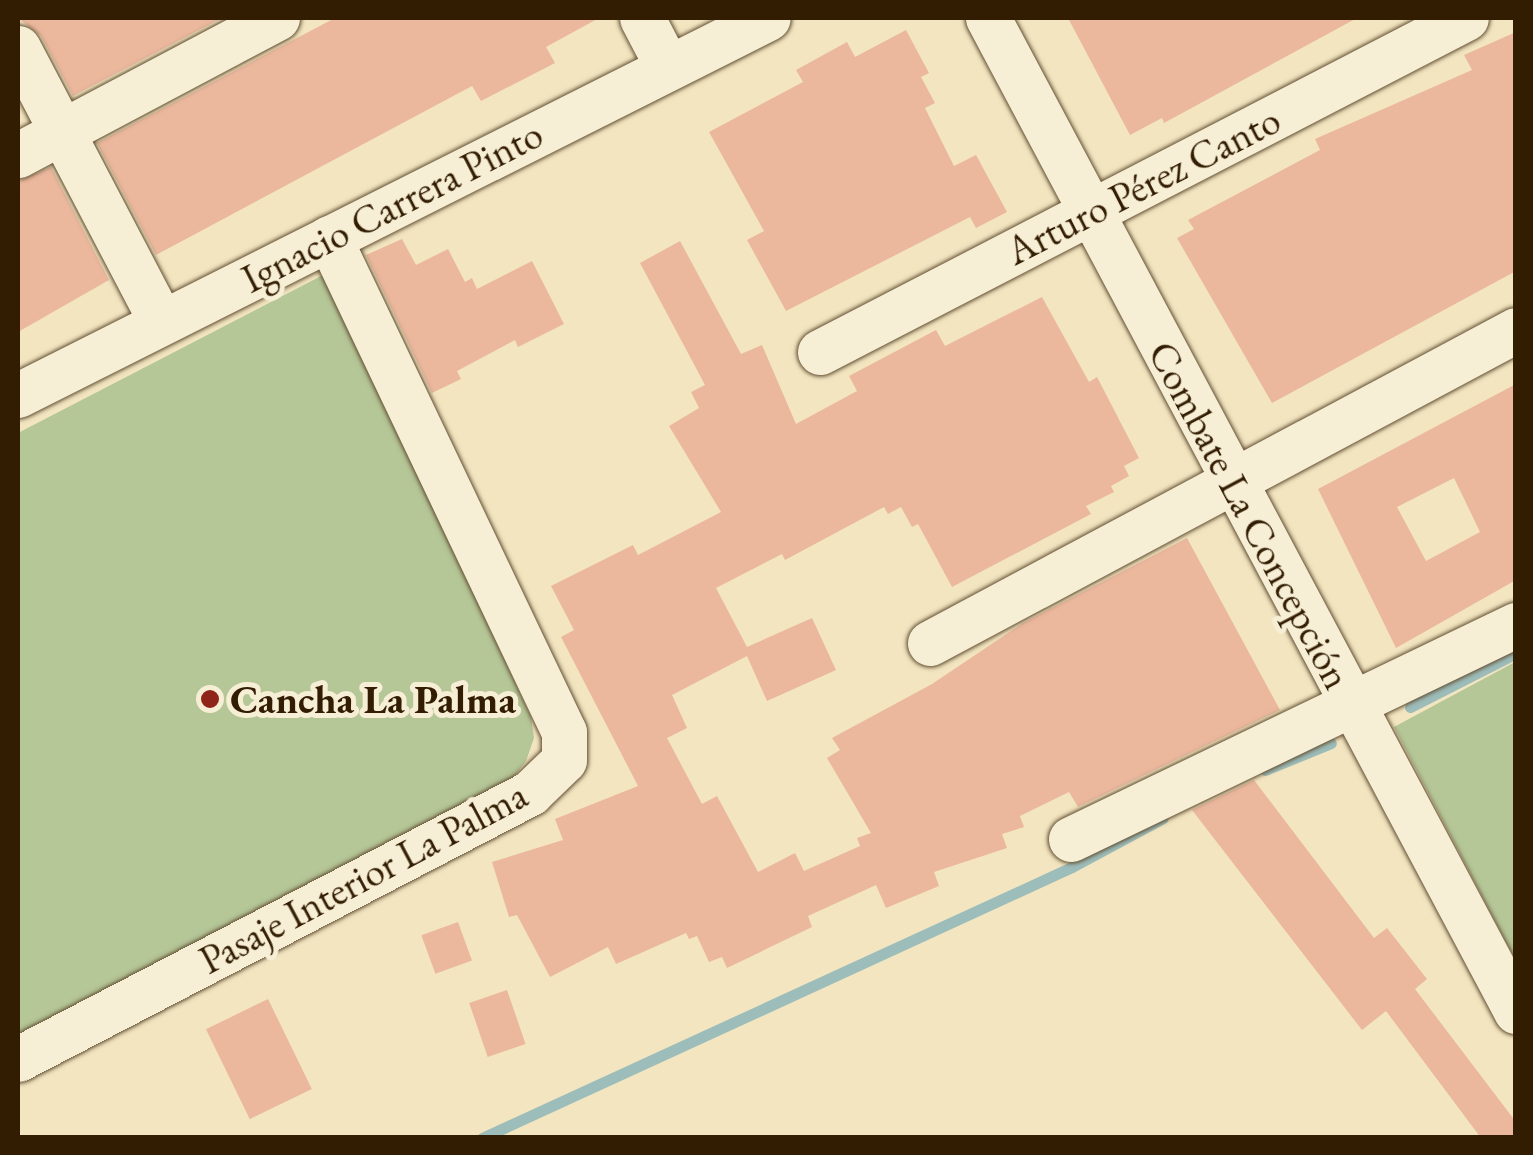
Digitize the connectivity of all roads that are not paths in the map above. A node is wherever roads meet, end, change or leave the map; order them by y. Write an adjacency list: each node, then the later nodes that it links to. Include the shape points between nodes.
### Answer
1 (277, 18): 8 (street)
2 (642, 18): 7 (street)
3 (768, 18): 7 (street, Ignacio Carrera Pinto)
4 (988, 18): 10 (street, Combate La Concepción)
5 (1466, 18): 10 (street, Arturo Pérez Canto)
6 (18, 48): 8 (street)
7 (668, 68): 11 (street, Ignacio Carrera Pinto)
8 (62, 132): 9 (street); 12 (street)
9 (18, 155)
10 (1089, 212): 14 (street, Arturo Pérez Canto); 16 (street, Combate La Concepción)
11 (328, 238): 12 (street, Ignacio Carrera Pinto); 22 (street, Pasaje Interior La Palma, via 564,732 564,760 530,793)
12 (161, 322): 15 (street, Ignacio Carrera Pinto)
13 (1516, 330): 16 (street)
14 (820, 352)
15 (18, 395)
16 (1234, 480): 18 (street); 19 (street, Combate La Concepción)
17 (1516, 625): 19 (street)
18 (930, 643)
19 (1350, 704): 20 (street); 21 (street, Combate La Concepción)
20 (1071, 839)
21 (1516, 1011)
22 (18, 1059)

